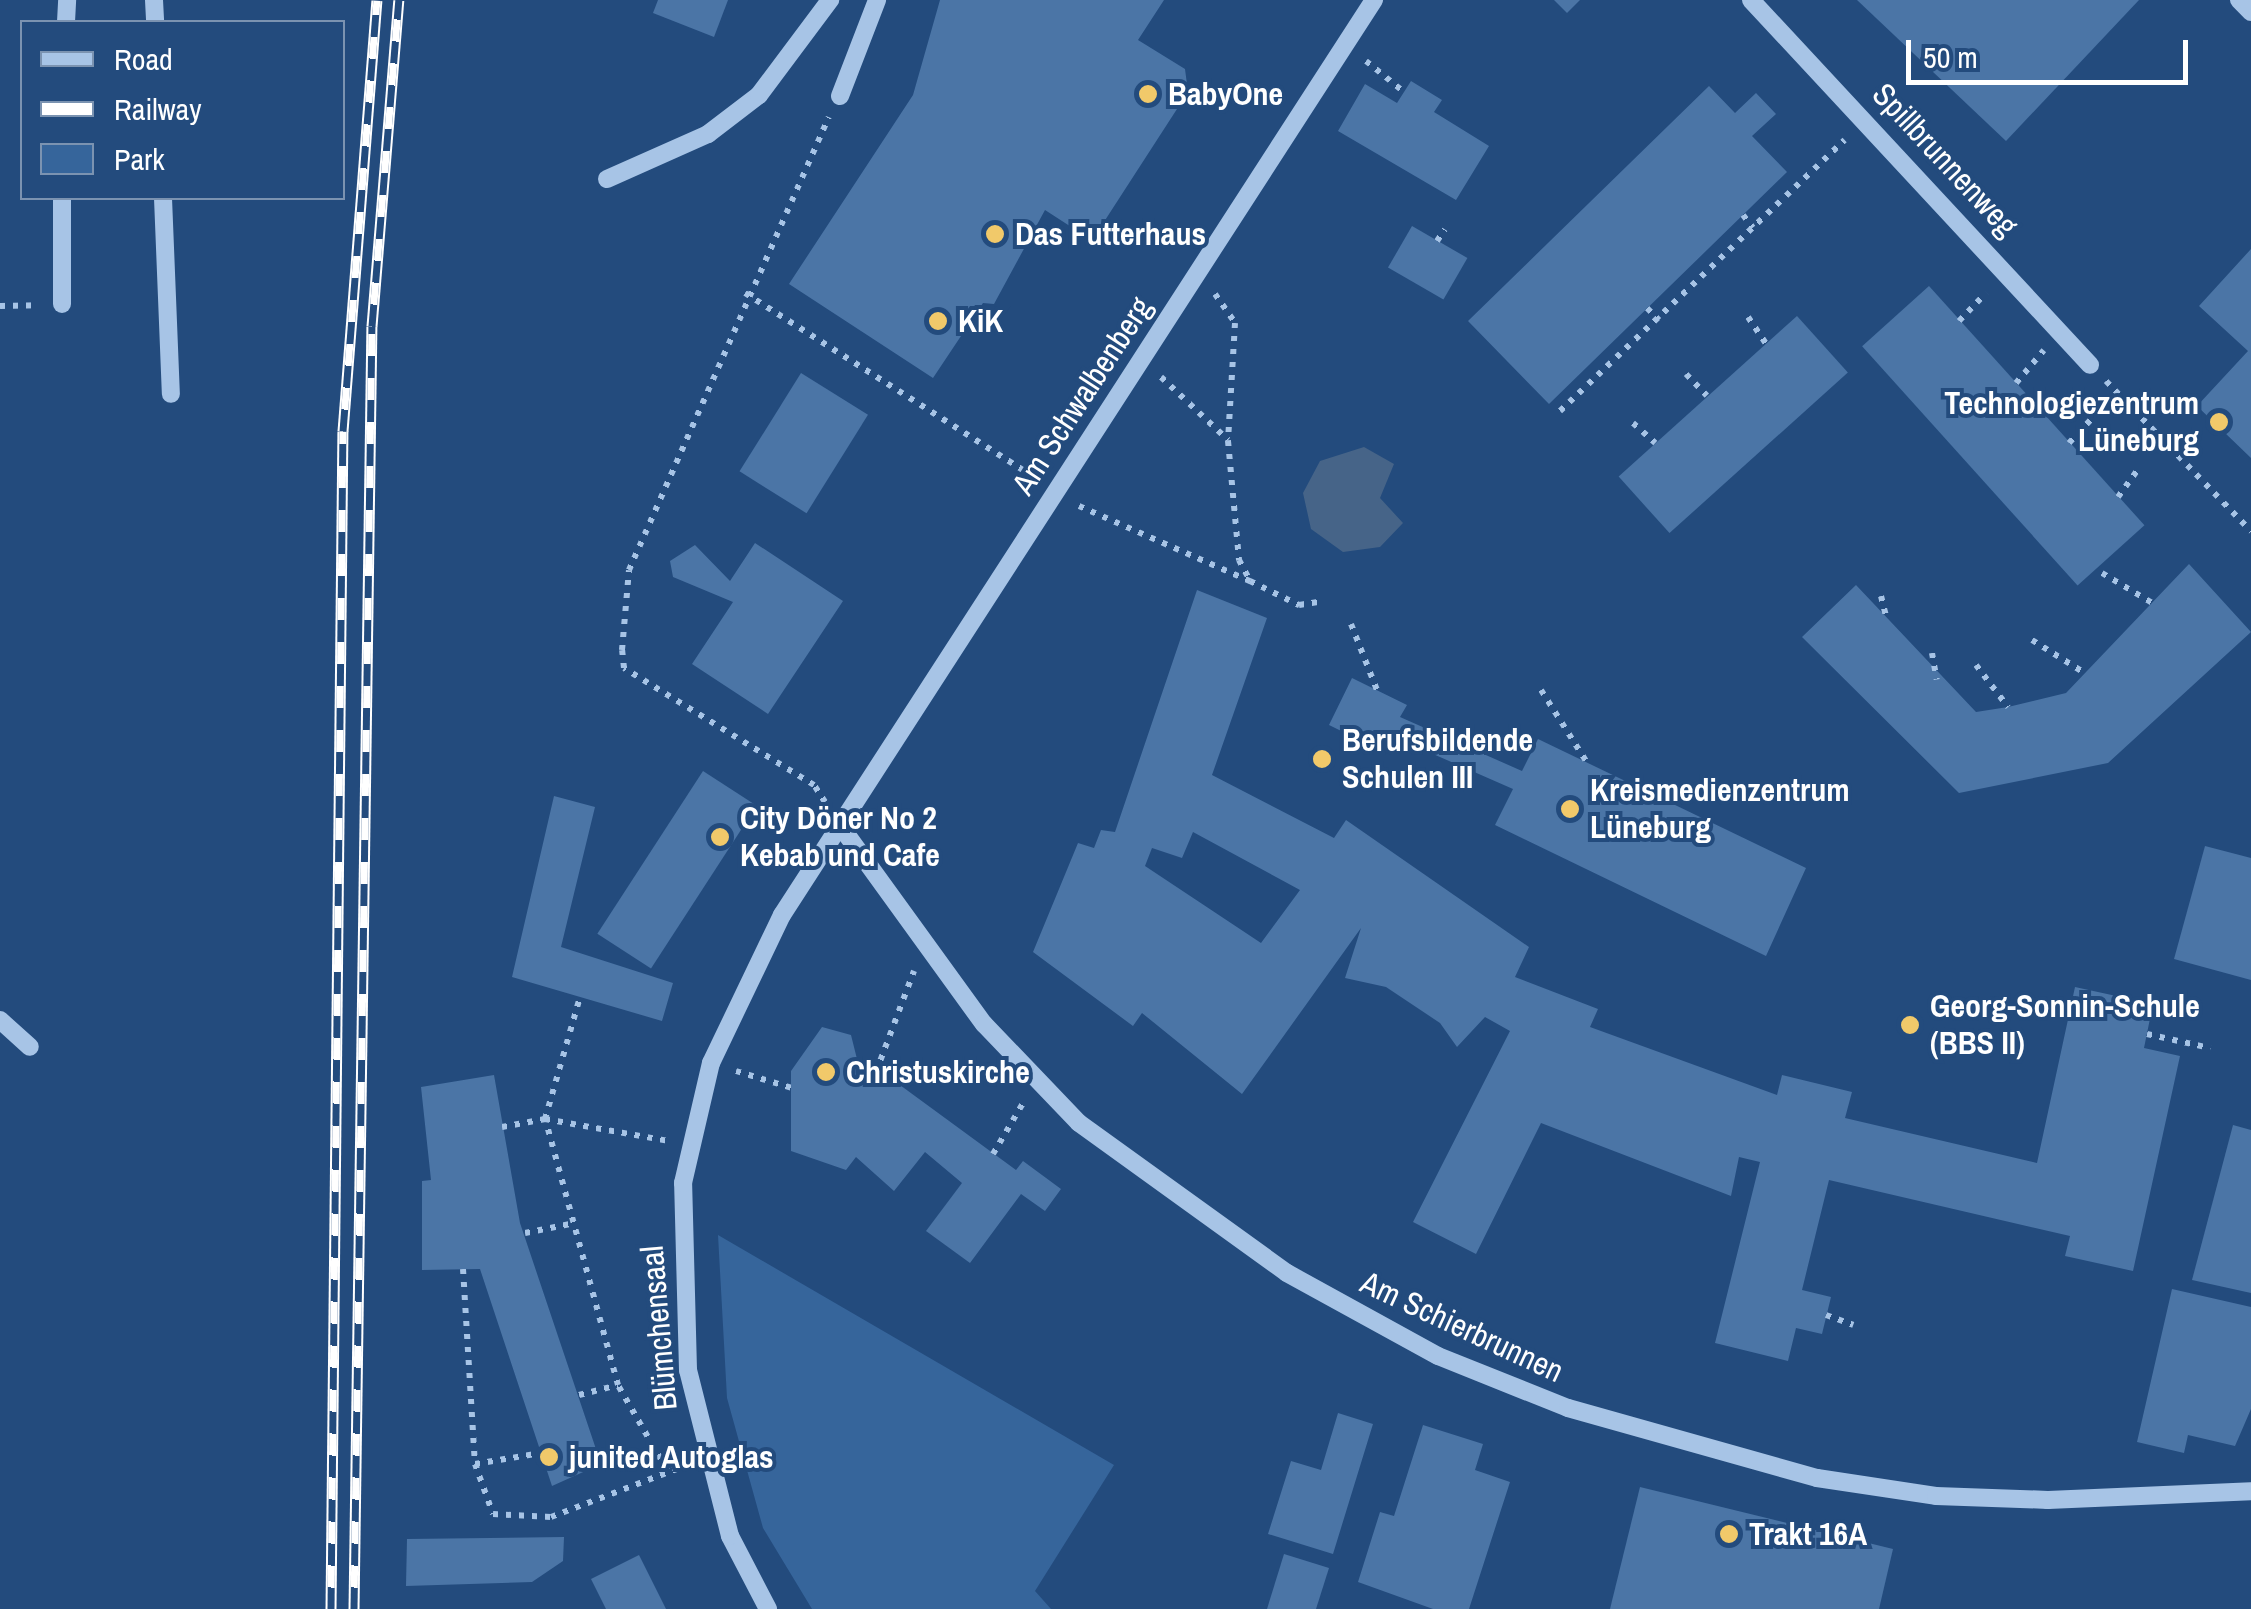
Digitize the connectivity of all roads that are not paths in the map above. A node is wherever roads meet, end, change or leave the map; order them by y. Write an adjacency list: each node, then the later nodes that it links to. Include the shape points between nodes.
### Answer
1 (830, 0): 8 (street, via 759,95 708,134)
2 (877, 0): 7 (street)
3 (1374, 0): 14 (street, Am Schwalbenberg)
4 (1751, 0): 12 (street, Spillbrunnenweg, via 1868,118)
5 (2238, 0): 6 (street)
6 (2251, 12)
7 (840, 96)
8 (607, 179)
9 (62, 200): 11 (street)
10 (163, 200): 13 (street)
11 (62, 304)
12 (2090, 365)
13 (172, 394)
14 (839, 824): 17 (street, Am Schierbrunnen, via 868,853 924,944 1034,1083 1177,1201 1318,1292 1438,1356 1568,1408 1816,1478 1936,1496); 18 (street, Blümchensaal, via 746,976 711,1063 689,1145 678,1278 708,1460 730,1536)
15 (0, 1020): 16 (street)
16 (30, 1047)
17 (2251, 1491)
18 (768, 1609)

